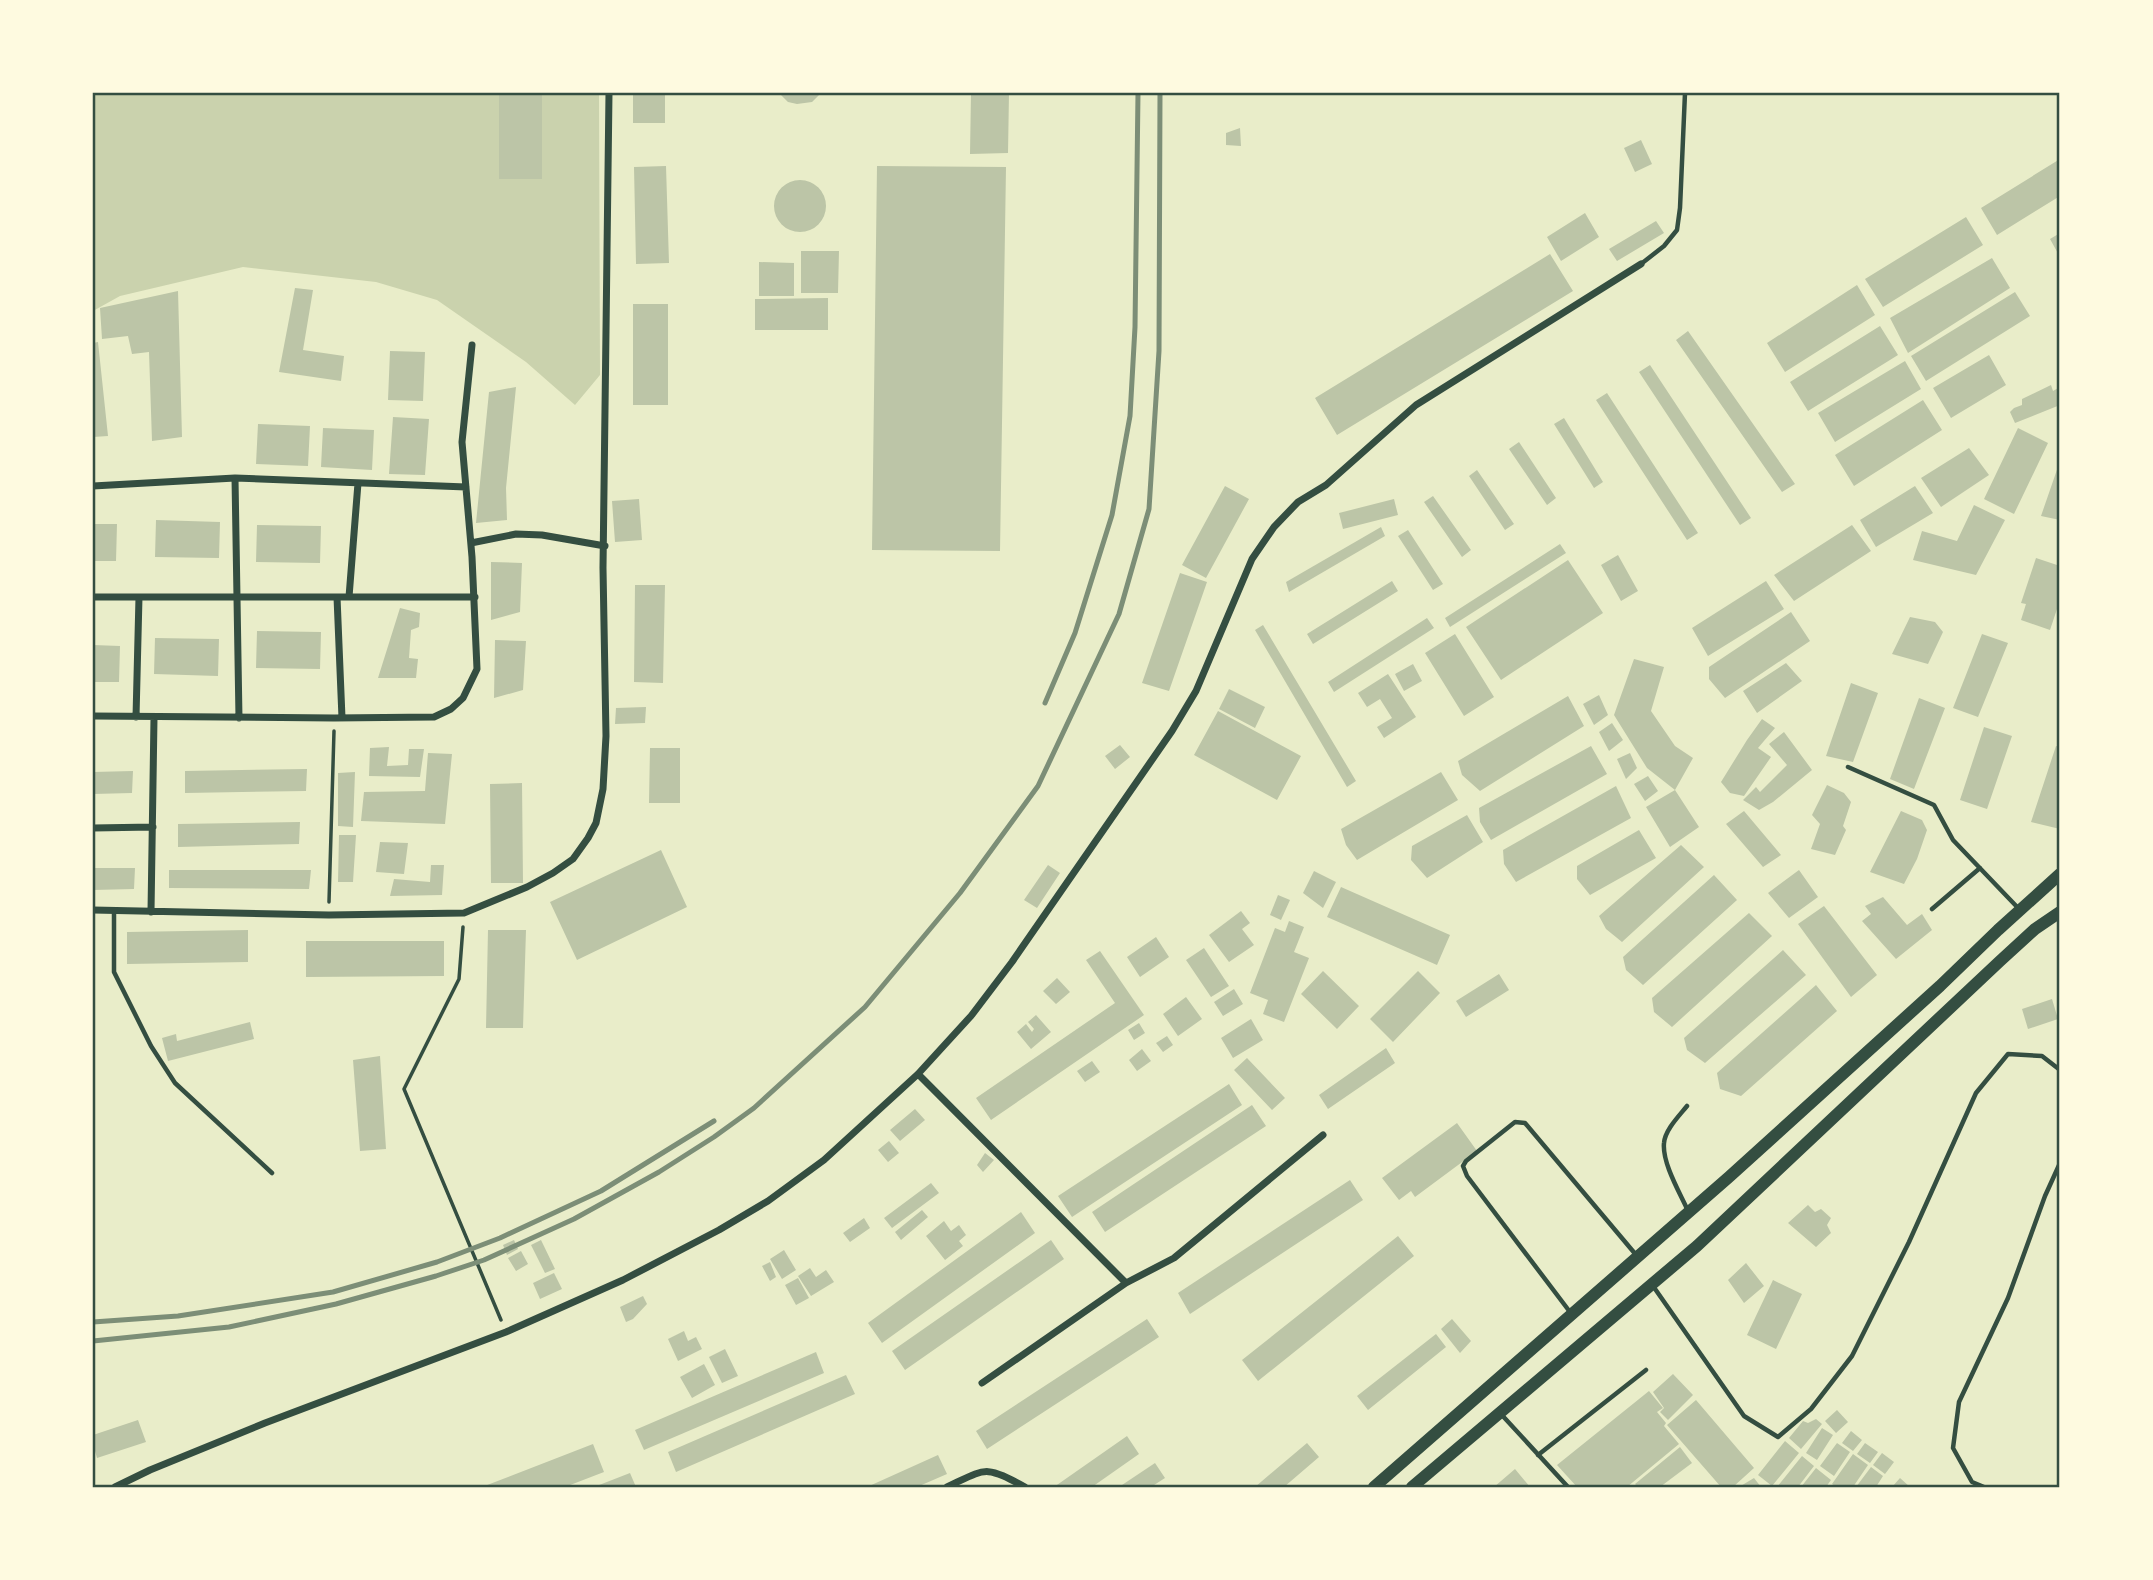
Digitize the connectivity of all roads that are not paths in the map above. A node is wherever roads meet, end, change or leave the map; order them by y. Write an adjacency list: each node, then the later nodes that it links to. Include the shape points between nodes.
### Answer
1 (609, 93): 10 (street)
2 (1685, 93): 3 (lane, via 1677,229)
3 (1641, 264): 34 (street, via 1416,405 1274,527 1252,559 1196,691 1172,731 1012,962)
4 (472, 345): 8 (street, via 462,442)
5 (235, 478): 6 (street); 7 (street); 13 (street)
6 (358, 483): 8 (street); 15 (street)
7 (93, 486)
8 (466, 487): 9 (street)
9 (471, 543): 10 (street, via 516,534); 16 (street)
10 (605, 546): 31 (street, via 603,789 597,822 573,859 527,887 464,913)
11 (93, 597): 12 (street)
12 (139, 597): 13 (street); 18 (street)
13 (237, 597): 14 (street); 20 (street)
14 (337, 597): 15 (street); 21 (street)
15 (349, 597): 16 (street)
16 (475, 597): 21 (street, via 477,668 463,698 451,709 434,716)
17 (93, 716): 18 (street)
18 (136, 717): 19 (street)
19 (154, 718): 20 (street); 23 (street)
20 (239, 718): 21 (street)
21 (338, 718)
22 (1848, 766): 25 (lane, via 1934,804 1953,840)
23 (153, 827): 24 (street); 31 (street)
24 (93, 828)
25 (1980, 868): 27 (lane); 30 (lane)
26 (2060, 874): 30 (main road)
27 (1932, 909)
28 (93, 910): 29 (street)
29 (114, 910): 31 (street); 38 (lane, via 114,972 151,1046 175,1083)
30 (2021, 910): 39 (main road)
31 (151, 912)
32 (2060, 912): 42 (main road, via 2035,929)
33 (2060, 1070): 42 (lane, via 2042,1056 2008,1054 1976,1093 1852,1356 1811,1409 1778,1437 1744,1416)
34 (918, 1074): 41 (street); 48 (street, via 824,1160 768,1201 623,1280 506,1332 265,1423)
35 (1687, 1106): 39 (lane, via 1664,1143)
36 (1323, 1135): 41 (street, via 1174,1258)
37 (2060, 1163): 54 (lane, via 2008,1297 1959,1402 1953,1448 1972,1482)
38 (272, 1173)
39 (1688, 1212): 40 (main road)
40 (1637, 1256): 43 (main road); 43 (lane, via 1525,1124 1516,1122 1466,1161 1467,1176)
41 (1126, 1283): 45 (street)
42 (1651, 1285): 46 (main road)
43 (1572, 1314): 51 (main road)
44 (1646, 1370): 47 (lane)
45 (982, 1383)
46 (1500, 1413): 47 (lane); 52 (main road)
47 (1538, 1455): 53 (lane)
48 (115, 1487)
49 (947, 1487): 50 (street, via 985,1470)
50 (1025, 1487)
51 (1374, 1487)
52 (1412, 1487)
53 (1568, 1487)
54 (1984, 1487)

